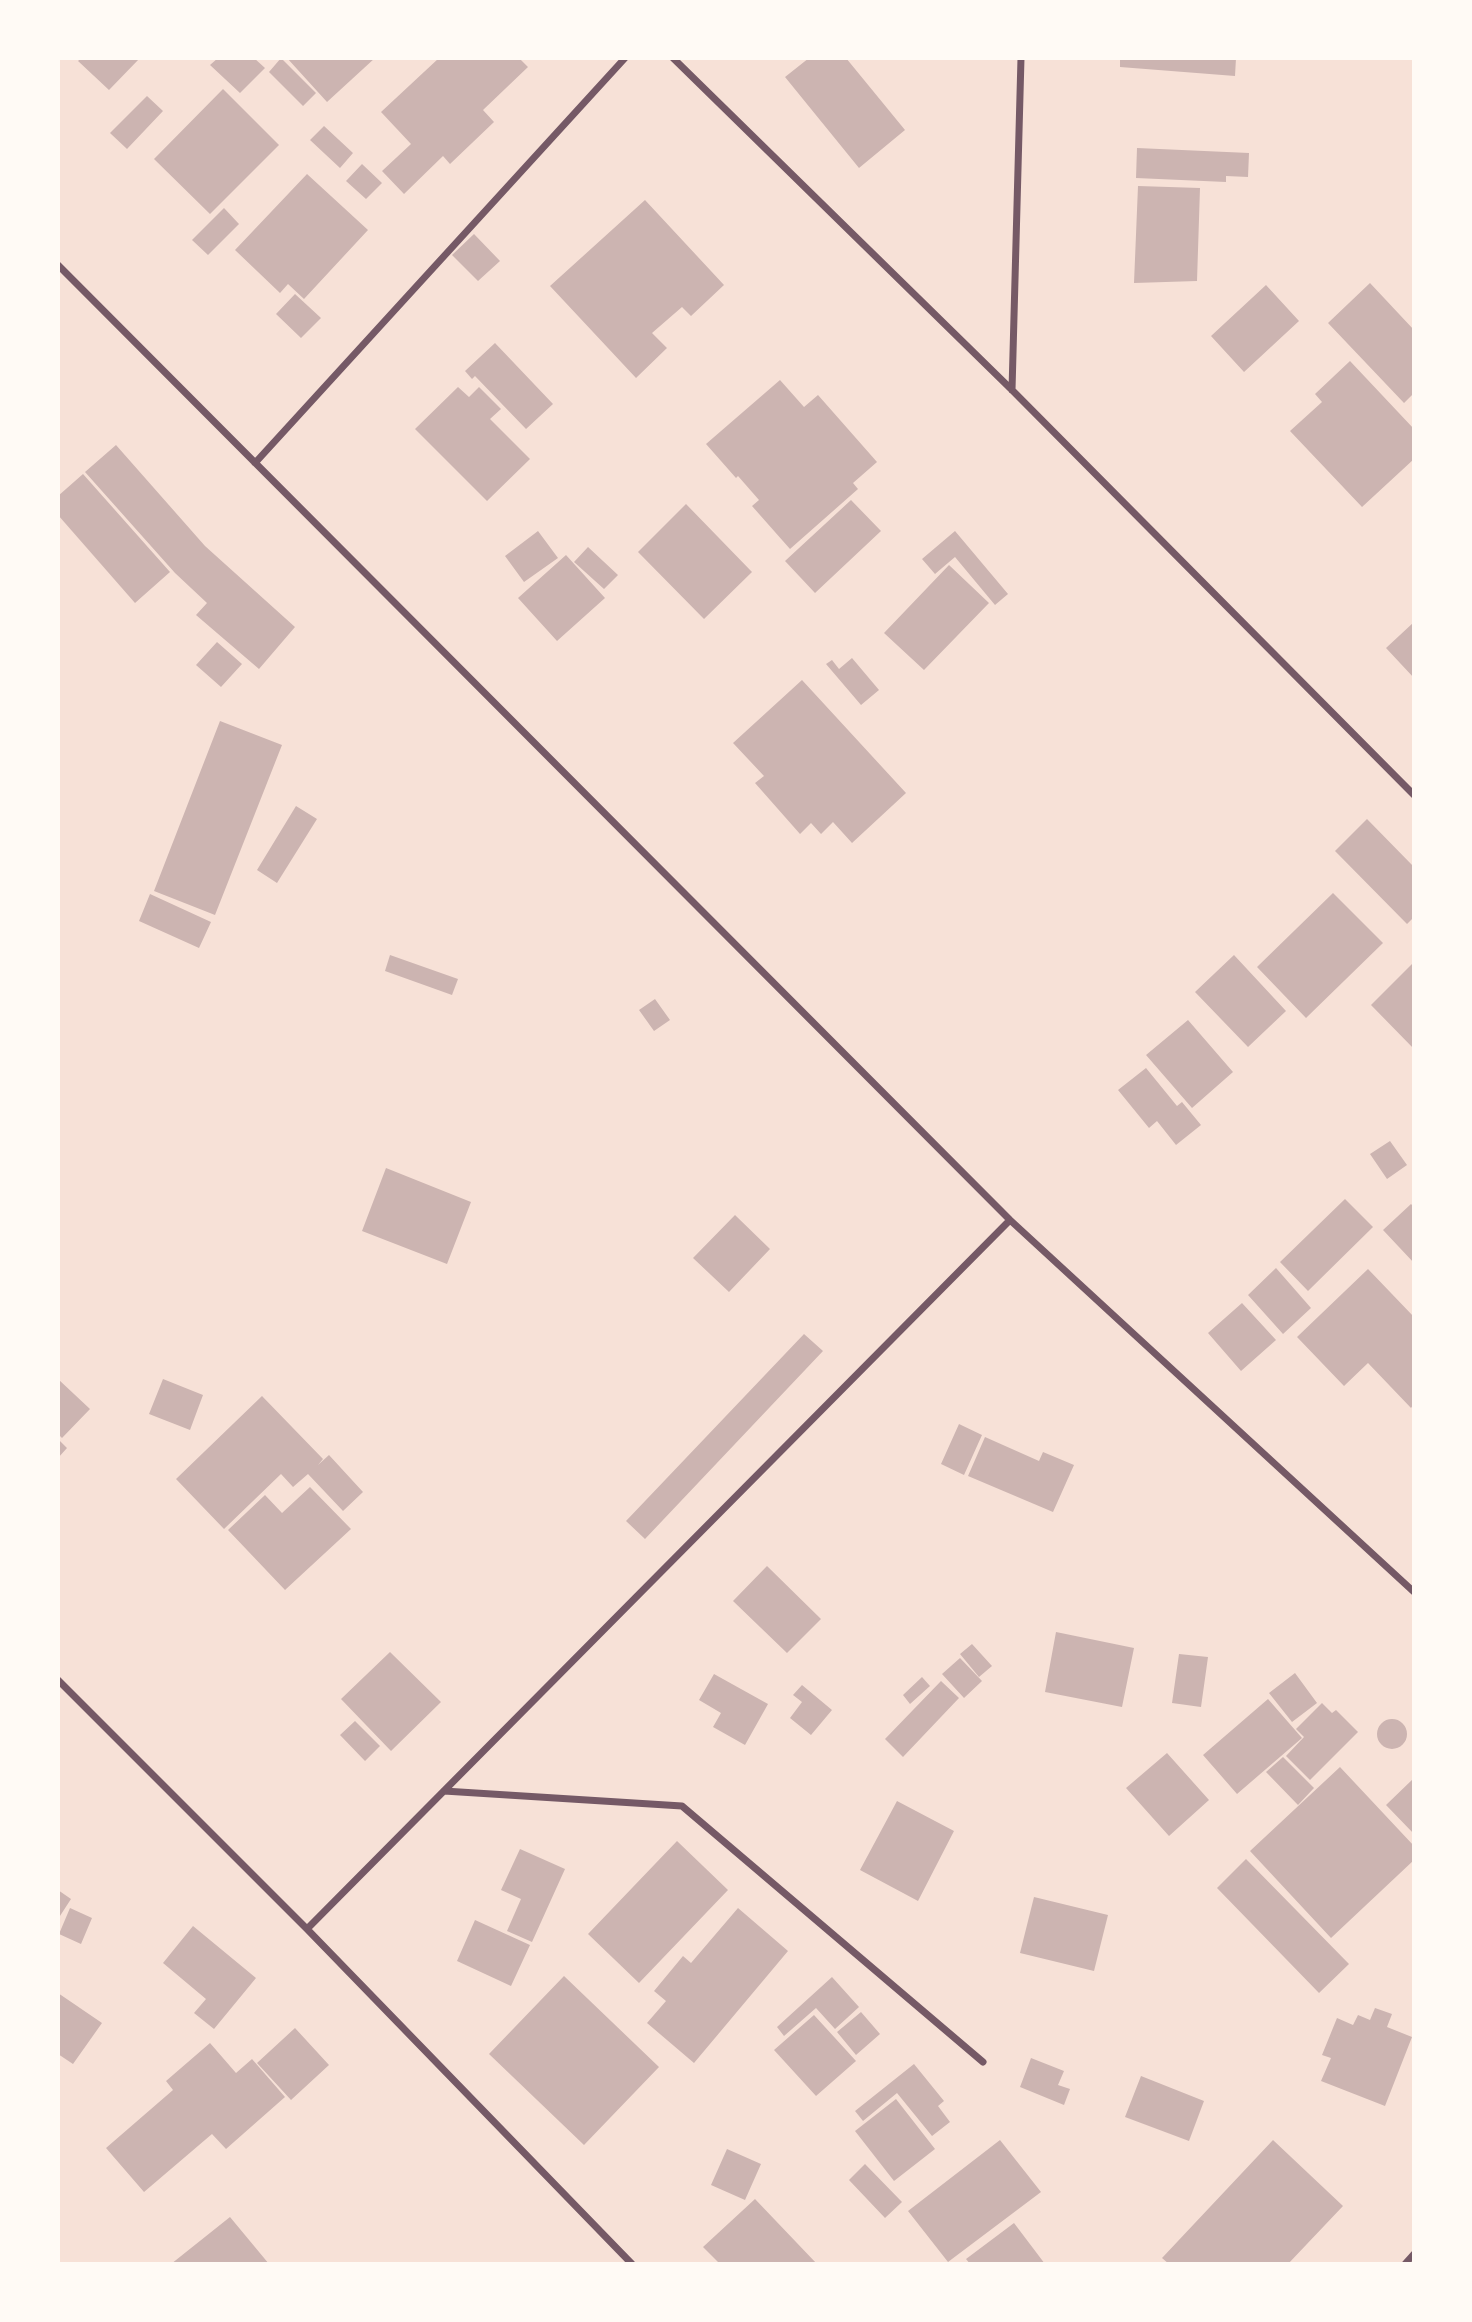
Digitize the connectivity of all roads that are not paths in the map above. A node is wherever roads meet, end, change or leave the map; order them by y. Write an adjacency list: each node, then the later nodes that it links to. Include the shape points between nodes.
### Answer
1 (625, 58): 6 (street)
2 (673, 58): 5 (street)
3 (1021, 58): 5 (street)
4 (58, 265): 6 (street)
5 (1012, 390): 7 (street)
6 (255, 463): 8 (street)
7 (1414, 795)
8 (1010, 1220): 9 (street); 11 (street)
9 (1414, 1592)
10 (58, 1680): 12 (street)
11 (444, 1791): 12 (street); 13 (street, via 682,1806)
12 (307, 1929): 15 (street)
13 (983, 2062)
14 (1414, 2254): 16 (street)
15 (632, 2264)
16 (1405, 2264)

